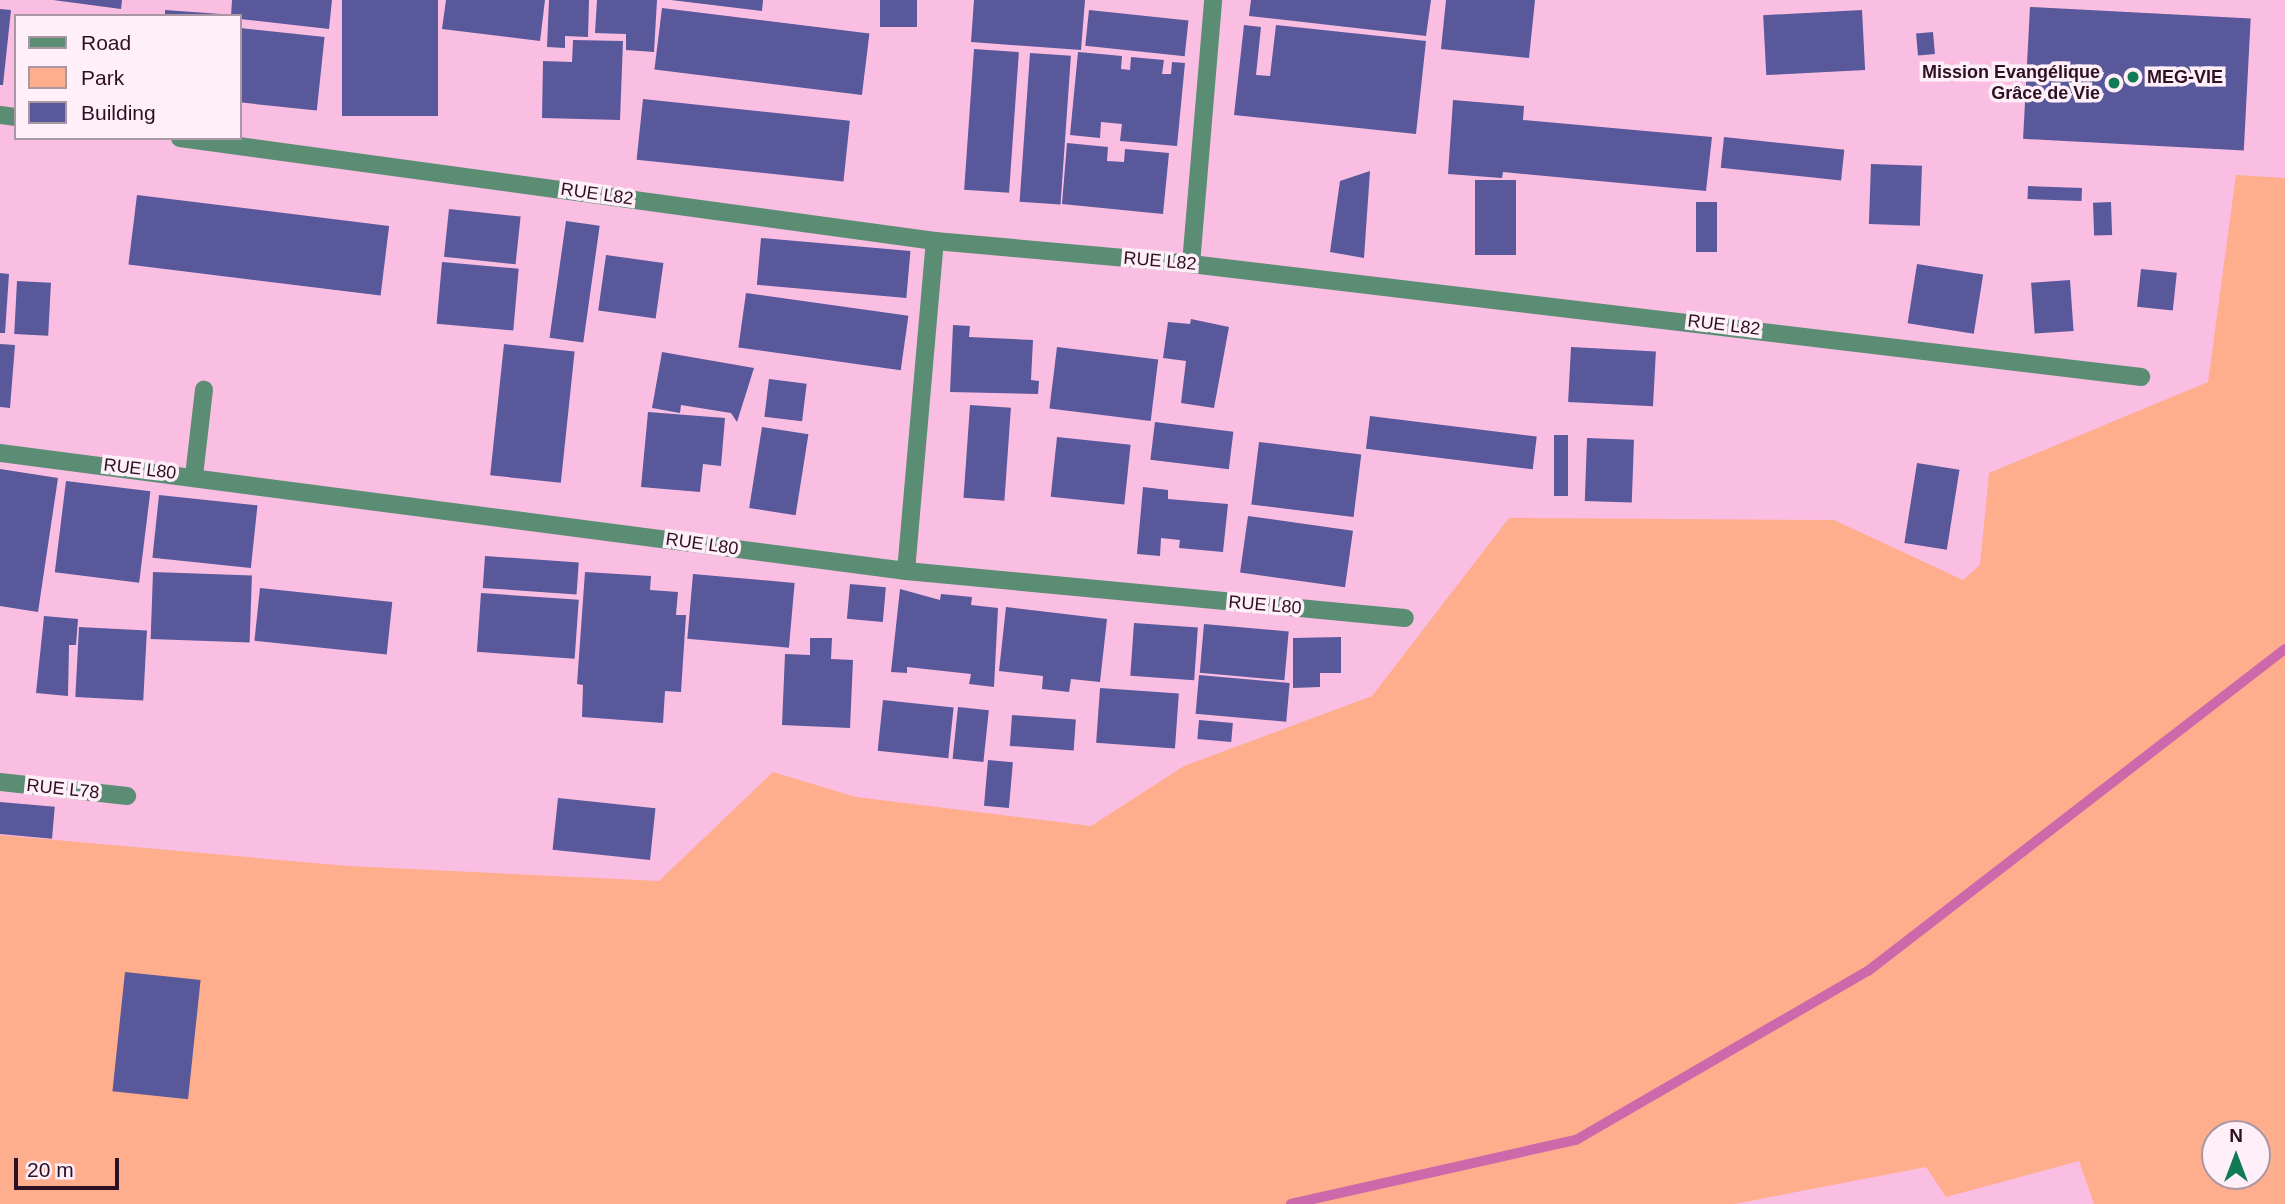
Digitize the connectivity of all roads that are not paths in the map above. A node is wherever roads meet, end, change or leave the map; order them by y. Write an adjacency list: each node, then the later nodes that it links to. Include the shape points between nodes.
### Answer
1 (1213, 0): 4 (street)
2 (195, 140): 3 (street, RUE L82)
3 (935, 241): 4 (street, RUE L82); 9 (street)
4 (1191, 264): 5 (street, RUE L82)
5 (2141, 377)
6 (204, 390): 8 (street)
7 (0, 453): 8 (street, RUE L80)
8 (194, 476): 9 (street, RUE L80)
9 (905, 571): 10 (street, RUE L80)
10 (1405, 618)
11 (0, 782): 12 (street, RUE L78)
12 (127, 796)

